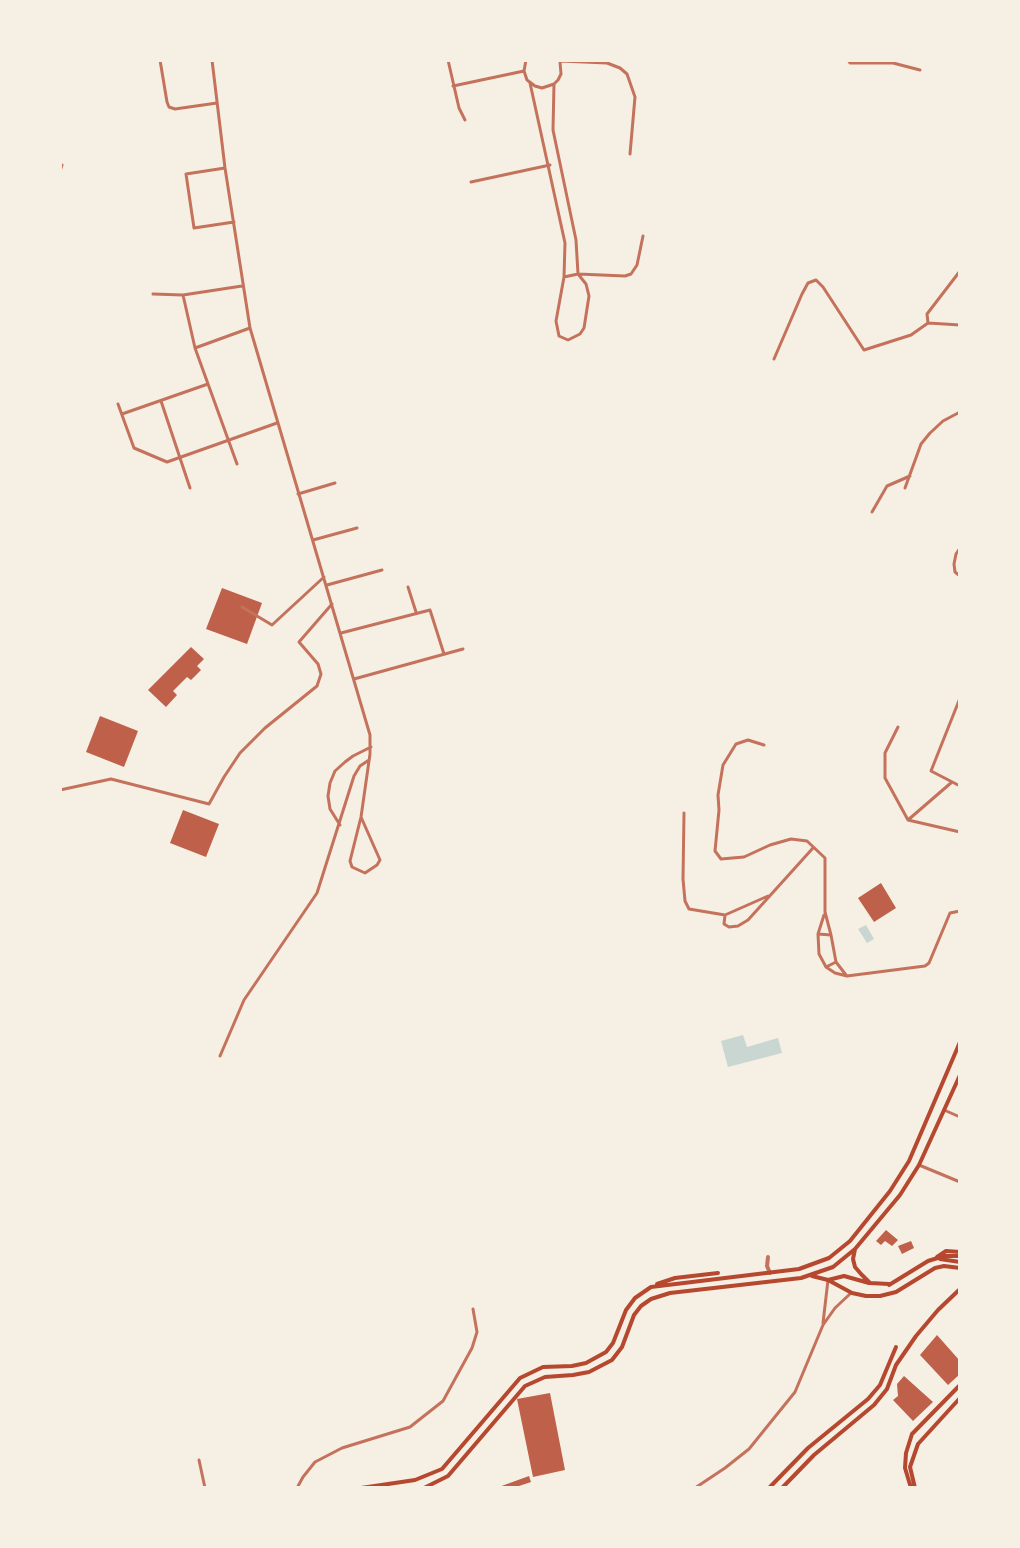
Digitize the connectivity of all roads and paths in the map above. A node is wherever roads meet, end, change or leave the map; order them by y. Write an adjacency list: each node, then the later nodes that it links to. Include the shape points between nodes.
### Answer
1 (160, 60): 12 (street, via 169,107)
2 (212, 60): 12 (street)
3 (448, 60): 11 (street)
4 (526, 60): 8 (street)
5 (848, 60): 7 (street, via 893,63)
6 (560, 61): 10 (street, via 561,74); 14 (street, via 607,63 627,74 635,97)
7 (920, 70)
8 (524, 71): 9 (street); 11 (street)
9 (530, 83): 10 (street, via 542,88); 16 (street)
10 (554, 84): 23 (street, via 553,130 576,240)
11 (453, 86): 13 (street)
12 (217, 103): 17 (street)
13 (465, 120)
14 (630, 154)
15 (62, 165): 18 (street)
16 (550, 165): 19 (street); 24 (street, via 566,243)
17 (225, 168): 20 (street); 20 (street, via 186,174 194,228)
18 (60, 171)
19 (471, 182)
20 (234, 222): 25 (street)
21 (643, 236): 23 (street, via 637,265 631,274)
22 (960, 271): 28 (street, via 927,314)
23 (578, 274): 24 (street); 24 (street, via 589,297 584,328 568,340 559,336 556,321)
24 (564, 277)
25 (242, 286): 27 (street); 30 (street)
26 (153, 294): 27 (street)
27 (183, 295): 31 (street)
28 (928, 323): 29 (street); 32 (street, via 912,335 864,350 816,280 808,283 802,294)
29 (960, 325)
30 (250, 328): 31 (street); 38 (street)
31 (195, 348): 33 (street)
32 (774, 359)
33 (208, 384): 34 (street); 39 (street)
34 (161, 401): 37 (street); 40 (street)
35 (118, 404): 37 (street)
36 (960, 412): 42 (street, via 943,421 921,444)
37 (122, 414): 40 (street, via 134,448 167,462)
38 (277, 423): 39 (street); 46 (street)
39 (229, 440): 40 (street); 41 (street)
40 (180, 458): 44 (street)
41 (237, 464)
42 (910, 476): 45 (street); 47 (street, via 887,486)
43 (335, 483): 46 (street)
44 (190, 488)
45 (905, 488)
46 (298, 494): 49 (street)
47 (872, 512)
48 (357, 528): 49 (street)
49 (313, 540): 53 (street)
50 (960, 548): 52 (street, via 954,564)
51 (382, 570): 54 (street)
52 (960, 576)
53 (324, 577): 54 (street); 57 (street, via 272,625)
54 (327, 585): 56 (street)
55 (408, 587): 58 (street)
56 (332, 604): 59 (street); 70 (street, via 299,642 318,663 321,674 316,686 240,753 209,804 111,779)
57 (242, 607)
58 (416, 612): 59 (street); 61 (street, via 432,613)
59 (341, 633): 62 (street)
60 (463, 649): 61 (street)
61 (444, 654): 62 (street)
62 (354, 679): 66 (street)
63 (960, 698): 68 (street, via 931,771)
64 (898, 727): 73 (street, via 885,753 885,778)
65 (764, 745): 76 (street, via 748,740 736,744 723,765 715,851 721,859 744,857 791,839 807,841)
66 (371, 747): 67 (street); 74 (street, via 345,762 330,783 330,808)
67 (369, 760): 72 (street); 74 (street, via 354,776)
68 (952, 782): 69 (street); 73 (street)
69 (960, 786)
70 (60, 790)
71 (684, 813): 80 (street, via 686,906)
72 (361, 817): 72 (street, via 350,861 352,867 363,873 380,860)
73 (908, 820): 75 (street)
74 (340, 825): 87 (street, via 317,893 244,1000)
75 (960, 832)
76 (813, 847): 77 (street); 79 (street, via 825,858)
77 (768, 896): 80 (street); 80 (street, via 738,926 724,924)
78 (960, 911): 85 (street, via 950,913 925,966)
79 (825, 912): 81 (street); 82 (street)
80 (725, 915)
81 (818, 934): 82 (street); 84 (street, via 819,954)
82 (831, 935): 83 (street)
83 (836, 962): 84 (street); 85 (street)
84 (826, 967): 85 (street)
85 (847, 976)
86 (960, 1042): 101 (main road, via 909,1161 850,1240 822,1262)
87 (220, 1056)
88 (960, 1075): 89 (main road)
89 (944, 1110): 90 (street); 91 (main road)
90 (960, 1116)
91 (919, 1165): 92 (street); 93 (main road, via 900,1195)
92 (960, 1182)
93 (855, 1249): 102 (main road, via 833,1267); 104 (main road, via 855,1267)
94 (960, 1252): 97 (main road, via 946,1251)
95 (960, 1256): 97 (main road)
96 (768, 1257): 101 (street)
97 (936, 1258): 98 (main road); 104 (main road, via 889,1284)
98 (960, 1262)
99 (960, 1269): 107 (main road, via 935,1268 891,1293)
100 (718, 1273): 105 (main road, via 675,1278)
101 (770, 1273): 105 (main road)
102 (811, 1276): 103 (main road); 117 (main road, via 670,1293 651,1299 634,1315 622,1347 612,1360 590,1372 545,1377 525,1386 448,1476)
103 (828, 1280): 104 (main road, via 844,1276); 107 (main road); 109 (street)
104 (870, 1283)
105 (651, 1287): 116 (main road, via 626,1310 606,1353 586,1363 543,1367 520,1378 442,1469 415,1480)
106 (960, 1289): 120 (main road, via 916,1336 874,1405 814,1455)
107 (852, 1293): 109 (street)
108 (473, 1309): 115 (street, via 477,1332 472,1348 443,1401 410,1427 342,1448 315,1462)
109 (822, 1325): 118 (street, via 795,1392 750,1449)
110 (896, 1347): 119 (main road, via 880,1385 868,1399 808,1448)
111 (960, 1384): 121 (main road, via 912,1434 905,1468)
112 (960, 1398): 121 (main road, via 918,1443 910,1467)
113 (199, 1460): 114 (street)
114 (205, 1488)
115 (297, 1488)
116 (361, 1488)
117 (424, 1488)
118 (695, 1488)
119 (769, 1488)
120 (782, 1488)
121 (913, 1488)

